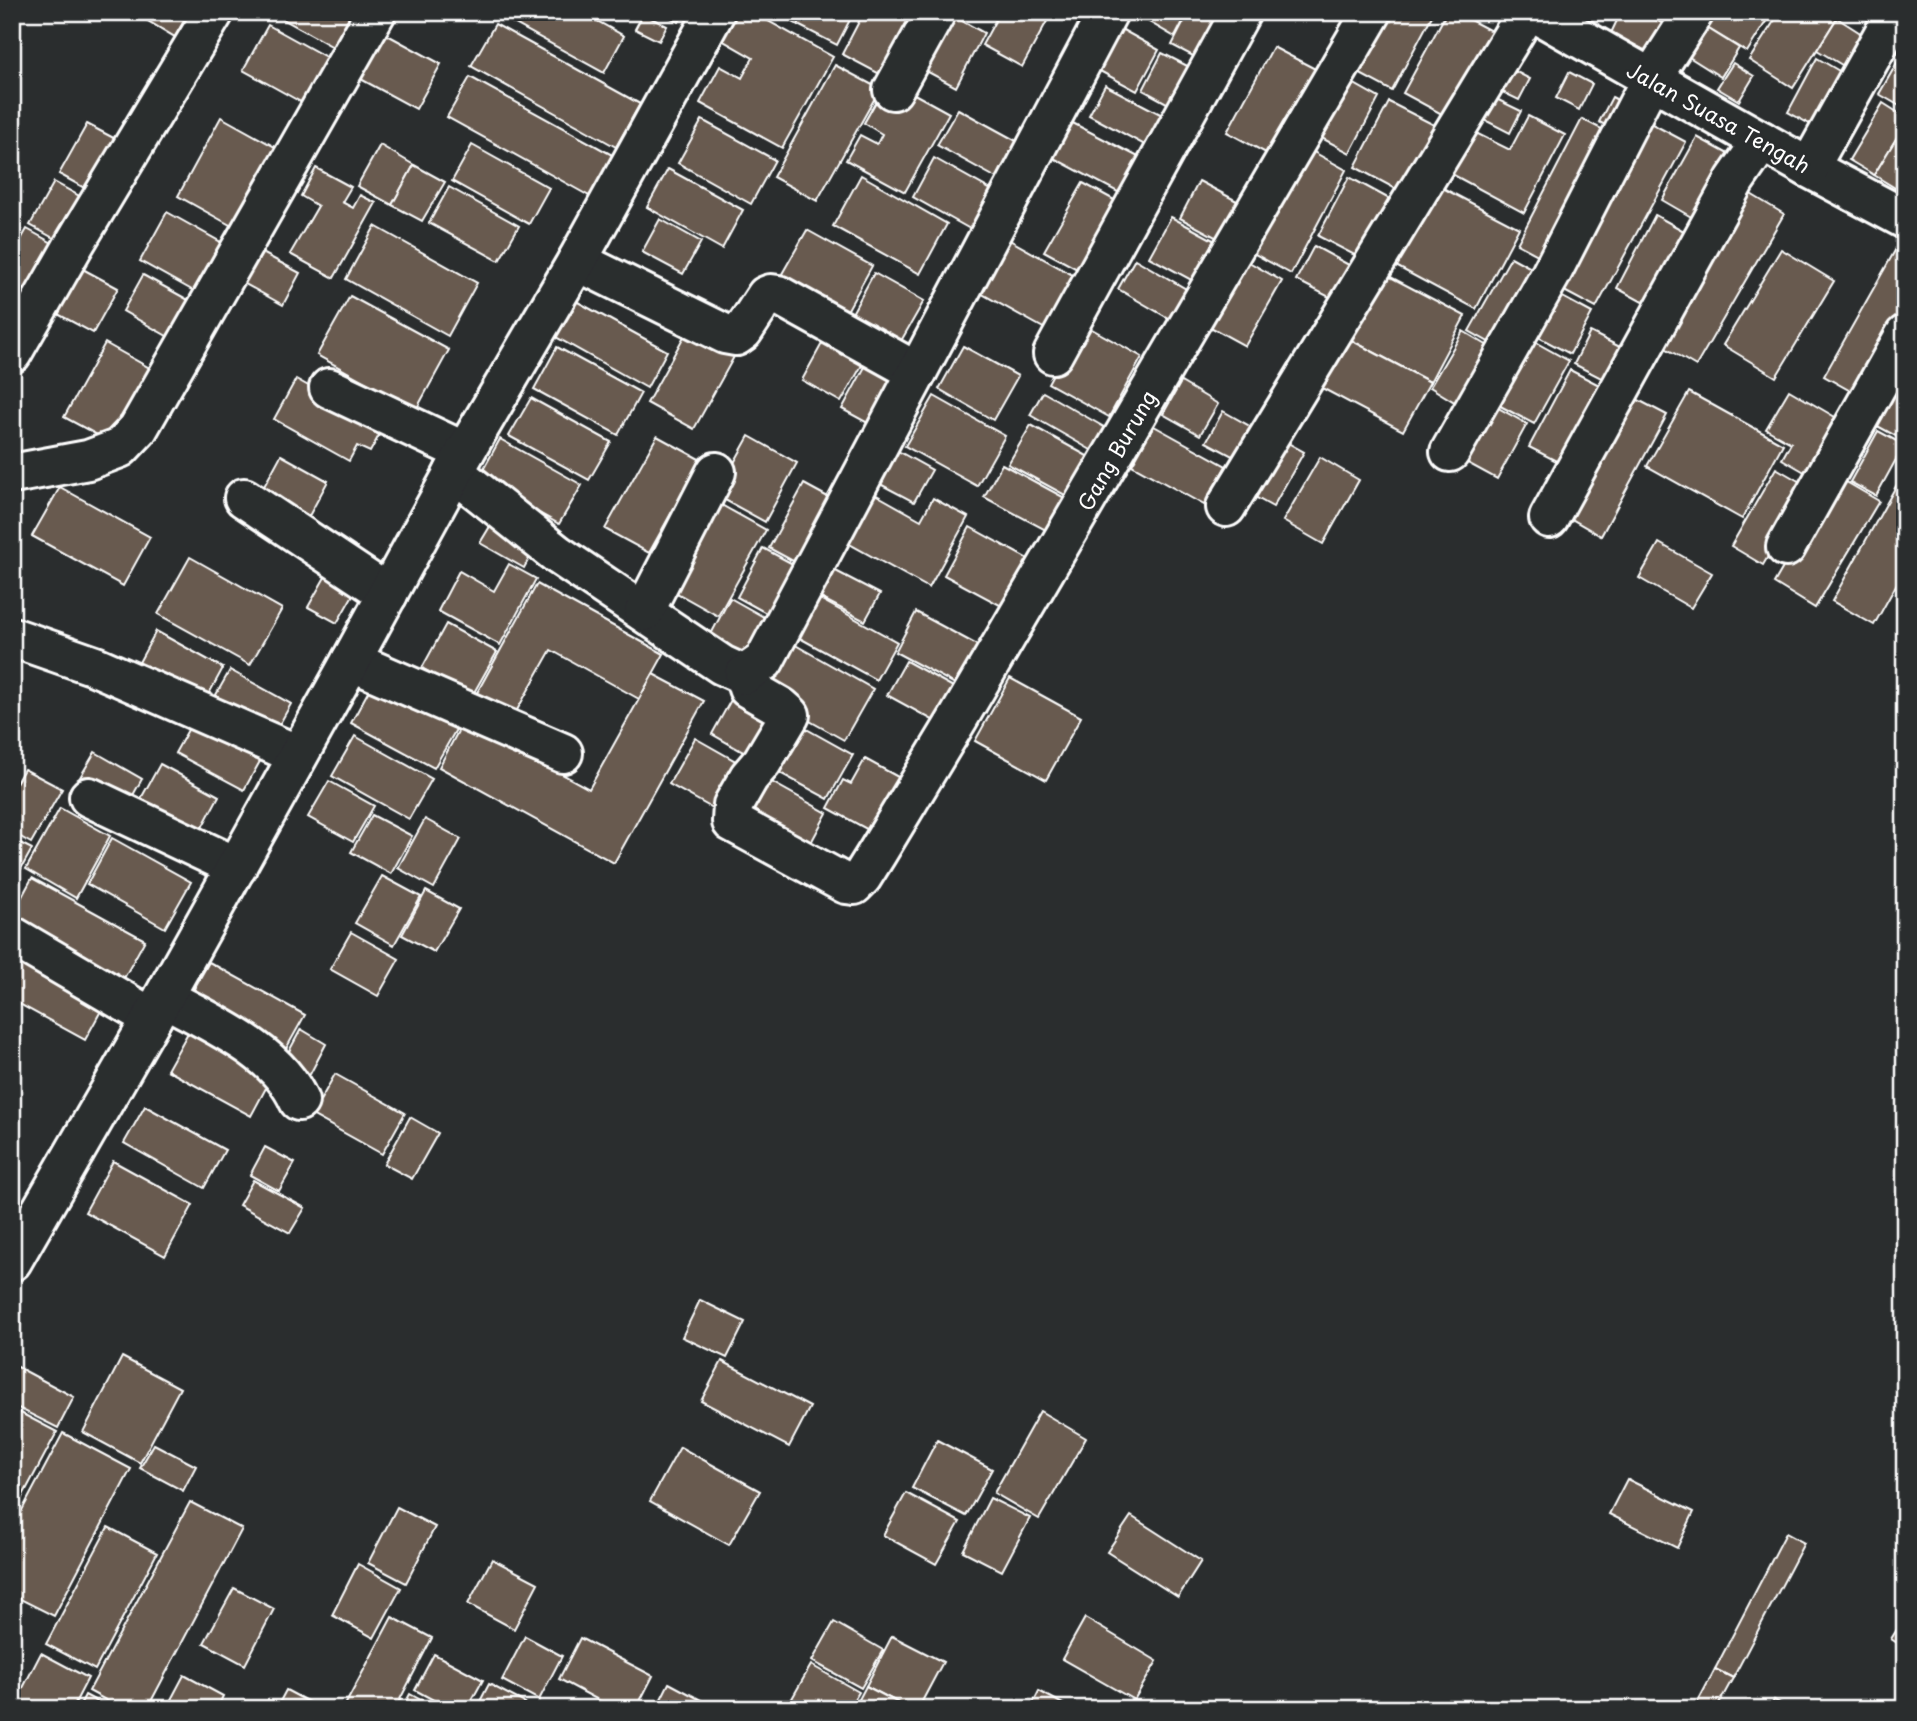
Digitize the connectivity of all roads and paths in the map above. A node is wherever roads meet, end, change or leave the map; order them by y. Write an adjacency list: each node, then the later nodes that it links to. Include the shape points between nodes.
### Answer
1 (214, 12): 19 (street)
2 (376, 12): 26 (street, via 138,429 121,448 88,460)
3 (715, 12): 17 (street)
4 (936, 12): 13 (street)
5 (1108, 12): 21 (street)
6 (1241, 12): 20 (street)
7 (1372, 12): 35 (street, Gang Burung, via 960,716 854,885 732,822 733,805 790,715 748,688)
8 (1527, 12): 28 (street)
9 (1694, 12): 12 (street)
10 (1896, 12): 15 (street)
11 (1557, 18): 12 (street, Jalan Suasa Tengah)
12 (1651, 79): 14 (street, Jalan Suasa Tengah); 23 (street, via 1551,274)
13 (892, 90)
14 (1762, 141): 15 (street, Jalan Suasa Tengah); 29 (street, via 1735,180)
15 (1809, 168): 16 (street, Jalan Suasa Tengah)
16 (1905, 219)
17 (577, 261): 21 (street, via 736,336 766,296 778,295); 24 (street)
18 (1905, 335): 30 (street)
19 (12, 353)
20 (1053, 354)
21 (917, 372): 35 (street, via 764,661)
22 (329, 388): 24 (street)
23 (1450, 452)
24 (459, 462): 31 (street); 32 (street, via 557,554)
25 (716, 472): 32 (street)
26 (12, 474)
27 (244, 498): 31 (street)
28 (1226, 507)
29 (1549, 518)
30 (1786, 547)
31 (388, 594): 34 (street)
32 (644, 612): 35 (street)
33 (12, 637): 37 (street, via 95,666)
34 (351, 662): 36 (street); 37 (street)
35 (744, 675)
36 (564, 753)
37 (298, 755): 39 (street)
38 (89, 797): 39 (street)
39 (237, 867): 41 (street)
40 (12, 936): 41 (street)
41 (158, 1008): 42 (street, via 240,1040 286,1076); 43 (street)
42 (299, 1101)
43 (12, 1261)

